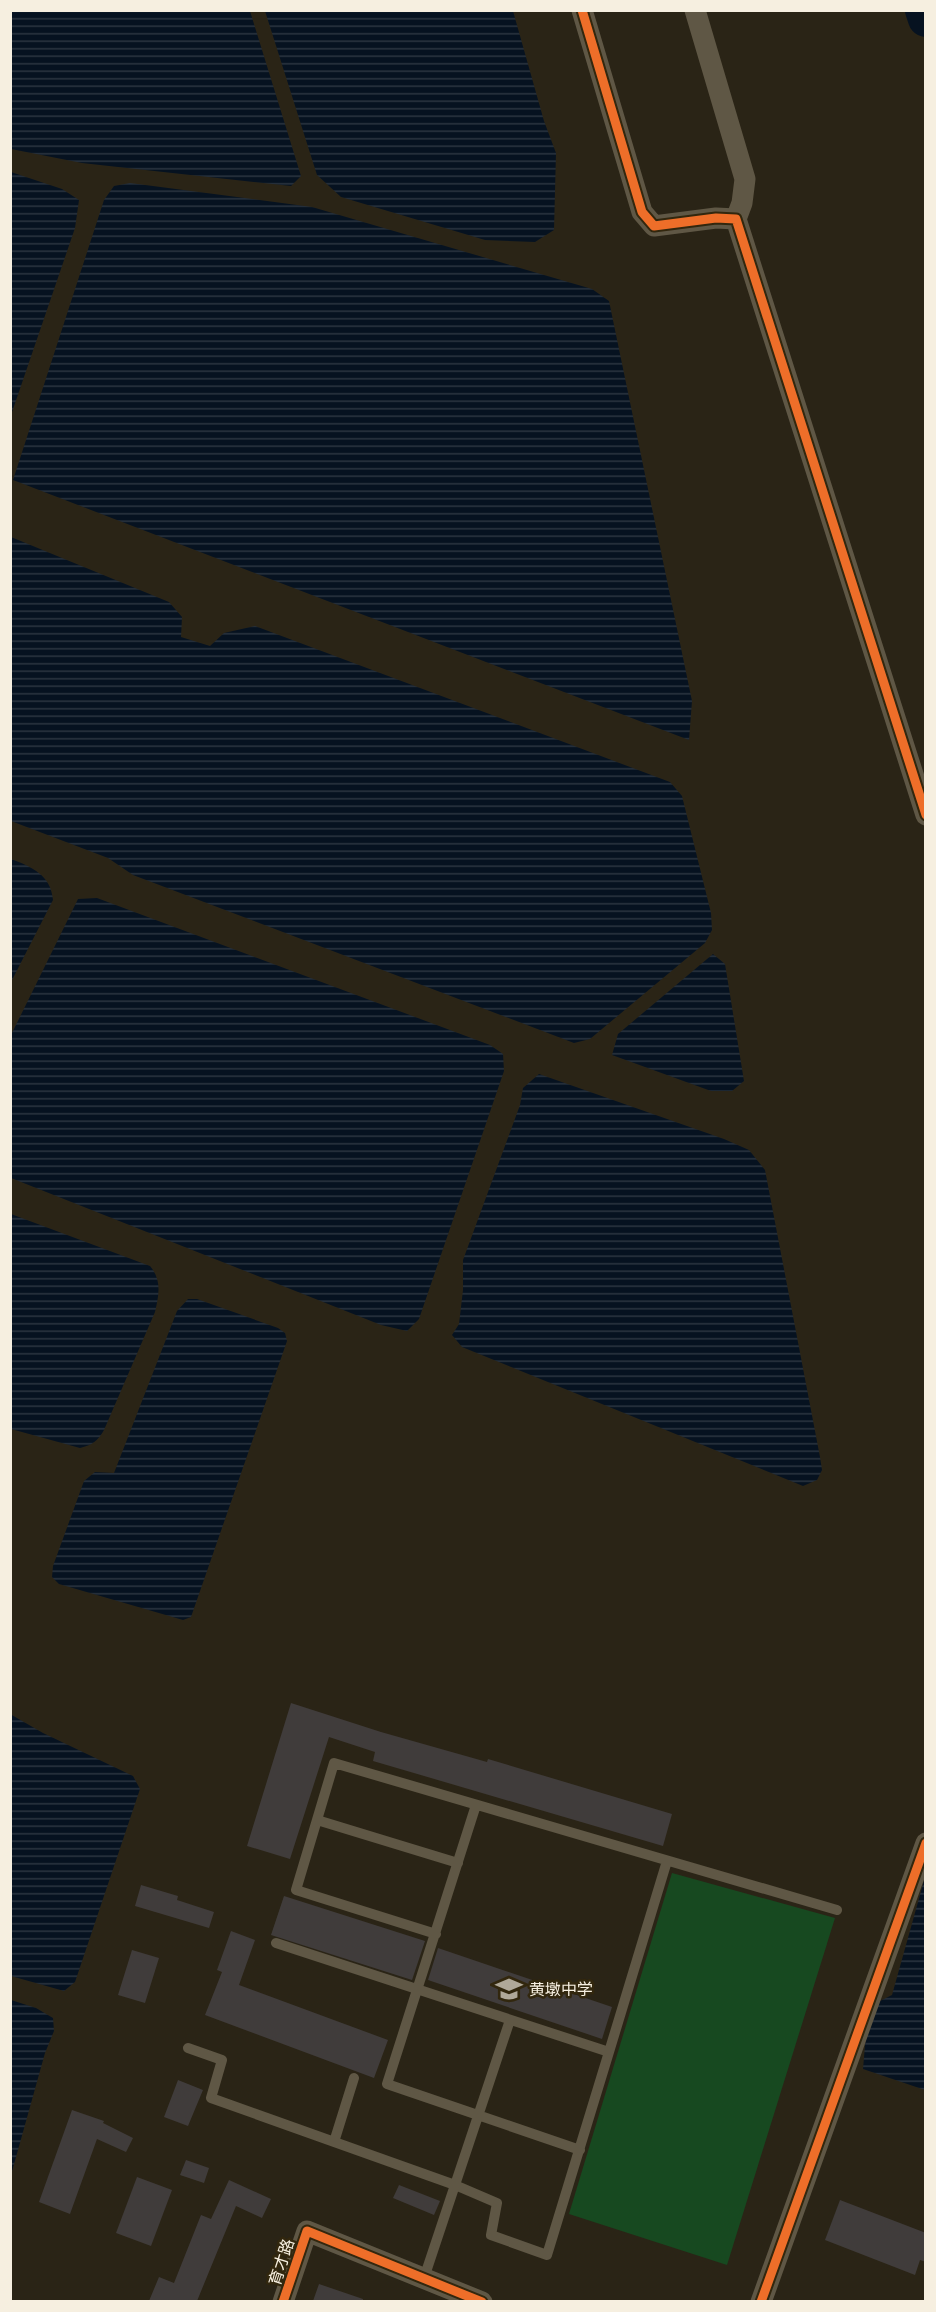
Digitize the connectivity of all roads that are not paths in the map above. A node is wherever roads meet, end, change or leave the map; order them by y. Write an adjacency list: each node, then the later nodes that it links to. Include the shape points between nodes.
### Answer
1 (582, 10): 3 (street, via 642,212 654,226)
2 (695, 10): 3 (street, via 745,179)
3 (736, 219): 4 (street)
4 (926, 815)
5 (476, 1805): 6 (lane, via 334,1763); 8 (lane); 9 (lane)
6 (317, 1820): 9 (lane); 11 (lane, via 296,1890)
7 (926, 1843): 25 (street)
8 (667, 1861): 10 (lane); 16 (lane)
9 (458, 1863): 11 (lane)
10 (837, 1910)
11 (436, 1934): 13 (lane)
12 (276, 1943): 13 (lane)
13 (418, 1989): 14 (lane); 18 (lane, via 387,2084)
14 (510, 2020): 16 (lane); 18 (lane)
15 (188, 2048): 19 (lane, via 222,2060 211,2098)
16 (609, 2052): 20 (lane)
17 (354, 2078): 19 (lane)
18 (478, 2115): 20 (lane); 21 (lane)
19 (334, 2142): 21 (lane)
20 (580, 2150): 21 (lane, via 547,2255 491,2235 496,2203)
21 (455, 2185): 22 (lane)
22 (424, 2278): 23 (street, 育才路, via 307,2231); 24 (street)
23 (283, 2301)
24 (482, 2301)
25 (761, 2301)

